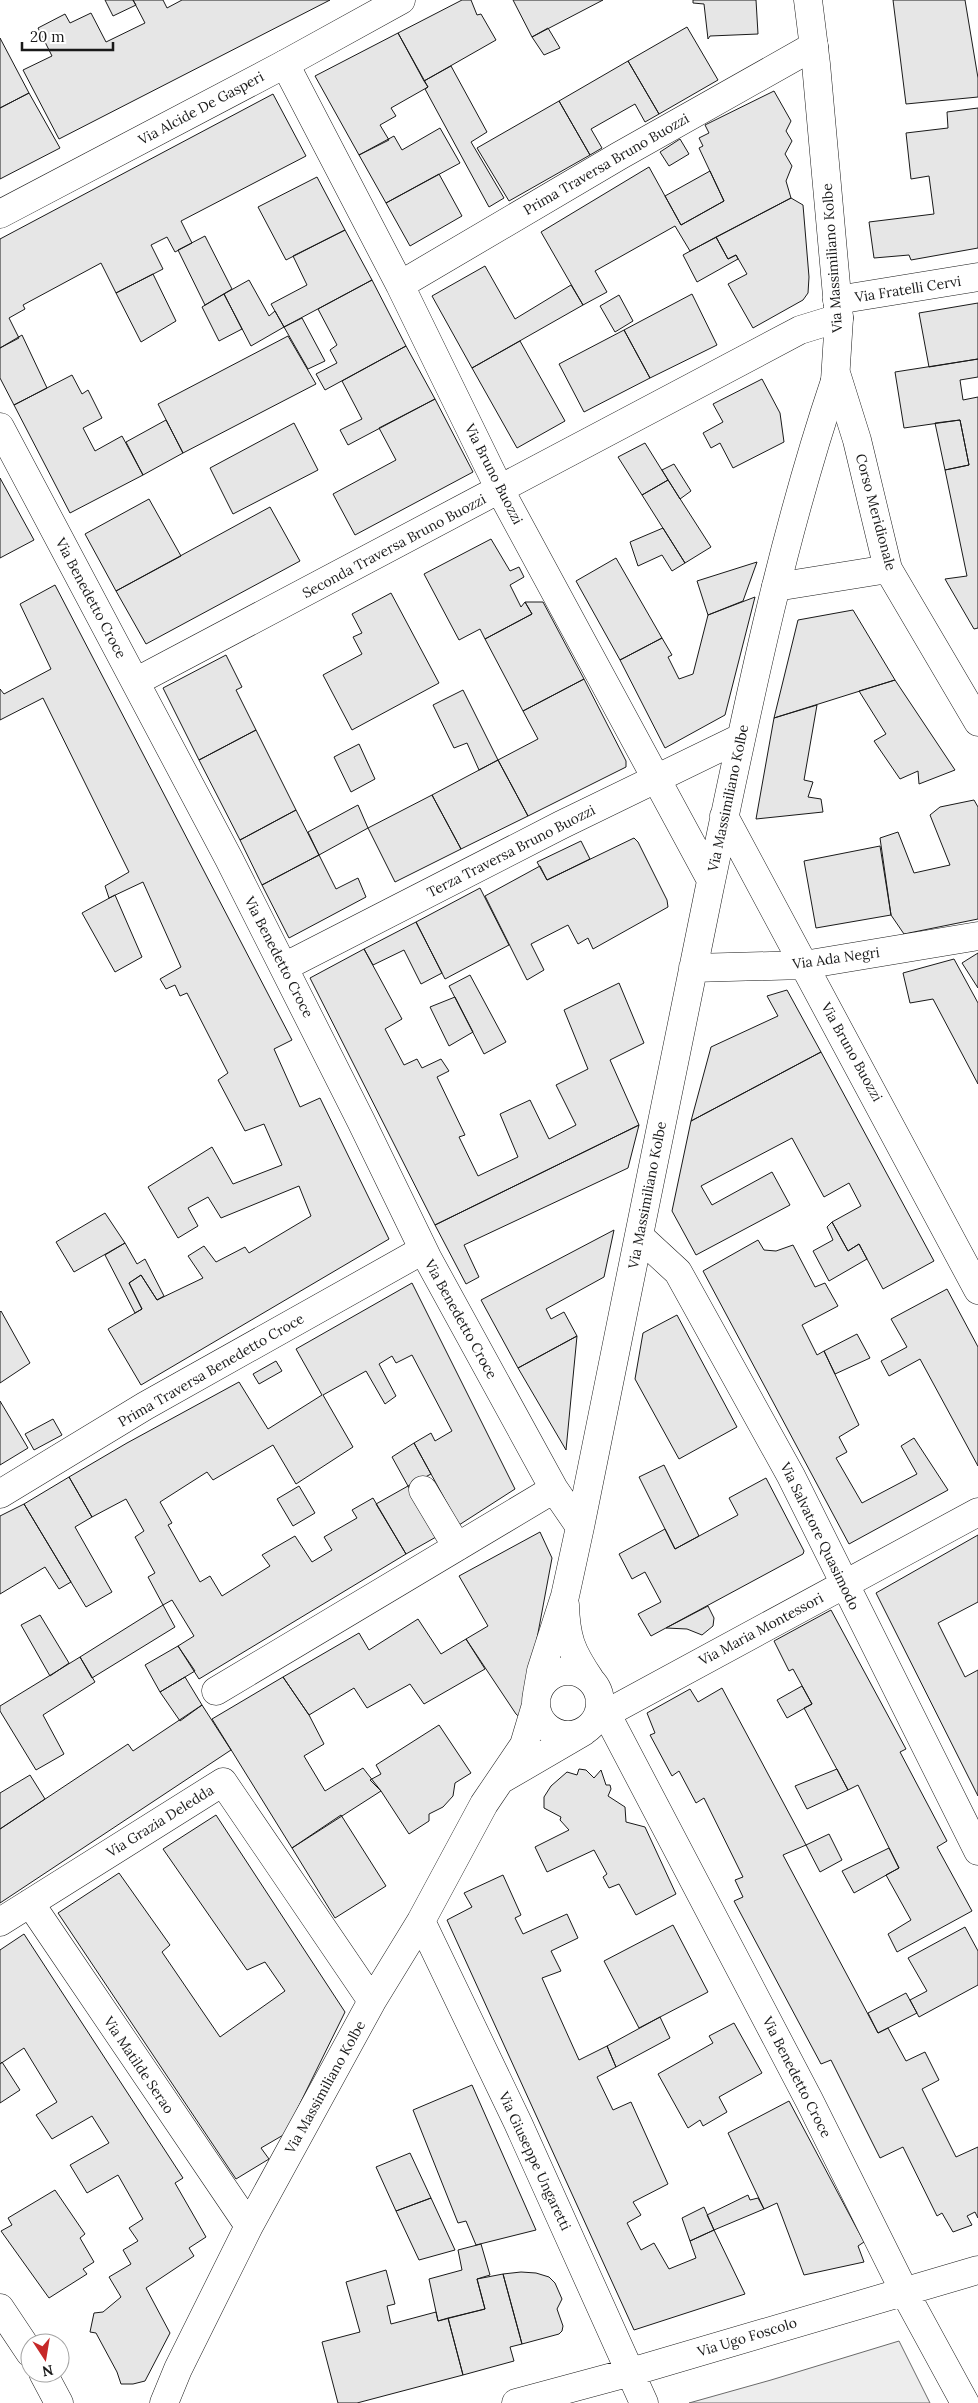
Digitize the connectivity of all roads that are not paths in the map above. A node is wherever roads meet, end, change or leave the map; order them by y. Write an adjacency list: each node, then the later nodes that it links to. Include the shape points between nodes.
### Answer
1 (401, 0): 4 (street, Via Alcide De Gasperi)
2 (808, 0): 3 (street, Via Massimiliano Kolbe)
3 (814, 46): 7 (street, Prima Traversa Bruno Buozzi, via 618,156); 8 (street, Via Massimiliano Kolbe)
4 (285, 64): 5 (street, Via Alcide De Gasperi); 7 (street, Via Bruno Buozzi)
5 (0, 214)
6 (978, 277): 8 (street, Via Fratelli Cervi)
7 (400, 285): 11 (street, Via Bruno Buozzi)
8 (838, 309): 9 (street, Via Massimiliano Kolbe); 11 (street, Seconda Traversa Bruno Buozzi)
9 (836, 377): 12 (street, Corso Meridionale, via 857,440); 13 (street, Via Massimiliano Kolbe)
10 (0, 426): 14 (street, Via Benedetto Croce)
11 (500, 490): 14 (street, Seconda Traversa Bruno Buozzi); 17 (street, Via Bruno Buozzi)
12 (888, 569): 13 (street); 15 (street, Corso Meridionale)
13 (776, 587): 16 (street, Via Massimiliano Kolbe)
14 (137, 682): 22 (street, Via Benedetto Croce)
15 (978, 722)
16 (740, 738): 17 (street, Terza Traversa Bruno Buozzi); 18 (street, Via Massimiliano Kolbe)
17 (656, 779): 19 (street, Via Bruno Buozzi); 22 (street, Terza Traversa Bruno Buozzi)
18 (724, 816): 19 (street, Via Massimiliano Kolbe); 21 (street, Via Bruno Buozzi)
19 (711, 880): 23 (street, Via Massimiliano Kolbe)
20 (978, 936): 21 (street, Via Ada Negri)
21 (804, 965): 23 (street, Via Ada Negri); 26 (street, Via Bruno Buozzi)
22 (284, 967): 25 (street, Via Benedetto Croce)
23 (693, 968): 24 (street, Via Massimiliano Kolbe)
24 (639, 1236): 31 (street, Via Massimiliano Kolbe); 33 (street, Via Salvatore Quasimodo, via 678,1272 791,1476)
25 (423, 1250): 27 (street, Via Benedetto Croce); 29 (street, Prima Traversa Benedetto Croce, via 145,1406)
26 (978, 1290)
27 (554, 1489): 31 (street, Via Benedetto Croce); 32 (street)
28 (423, 1490): 32 (street)
29 (0, 1494)
30 (978, 1512): 33 (street, Via Maria Montessori)
31 (580, 1527): 34 (street, Via Massimiliano Kolbe)
32 (456, 1547): 36 (street)
33 (843, 1585): 38 (street, Via Maria Montessori); 40 (street, Via Salvatore Quasimodo)
34 (565, 1596): 35 (street, Via Massimiliano Kolbe, via 566,1627 573,1655); 37 (street, Via Massimiliano Kolbe, via 540,1671)
35 (590, 1679): 37 (street, Via Massimiliano Kolbe, via 581,1673 560,1672 542,1684); 38 (street, Via Massimiliano Kolbe, via 600,1697 601,1708)
36 (216, 1691)
37 (537, 1699): 38 (street, via 544,1725 552,1731 563,1735); 39 (street, Via Massimiliano Kolbe, via 524,1745)
38 (596, 1721): 39 (street, Via Massimiliano Kolbe); 47 (street, Via Benedetto Croce, via 627,1753 809,2100)
39 (503, 1779): 42 (street, Via Massimiliano Kolbe, via 484,1804)
40 (978, 1851)
41 (30, 1903): 43 (street, Via Grazia Deledda); 44 (street, Via Grazia Deledda, via 223,1782); 45 (street, Via Matilde Serao)
42 (421, 1921): 44 (street, Via Massimiliano Kolbe); 50 (street, Via Giuseppe Ungaretti)
43 (0, 1922)
44 (372, 2001): 45 (street, Via Massimiliano Kolbe)
45 (249, 2226): 53 (street, Via Massimiliano Kolbe)
46 (978, 2270): 47 (street, Via Ugo Foscolo)
47 (904, 2291): 50 (street, Via Ugo Foscolo); 56 (street, Via Benedetto Croce)
48 (0, 2308): 49 (street)
49 (20, 2338)
50 (631, 2372): 54 (street, Via Ugo Foscolo); 55 (street, Via Giuseppe Ungaretti)
51 (48, 2383): 52 (street)
52 (59, 2403)
53 (164, 2403)
54 (516, 2403)
55 (644, 2403)
56 (965, 2403)

